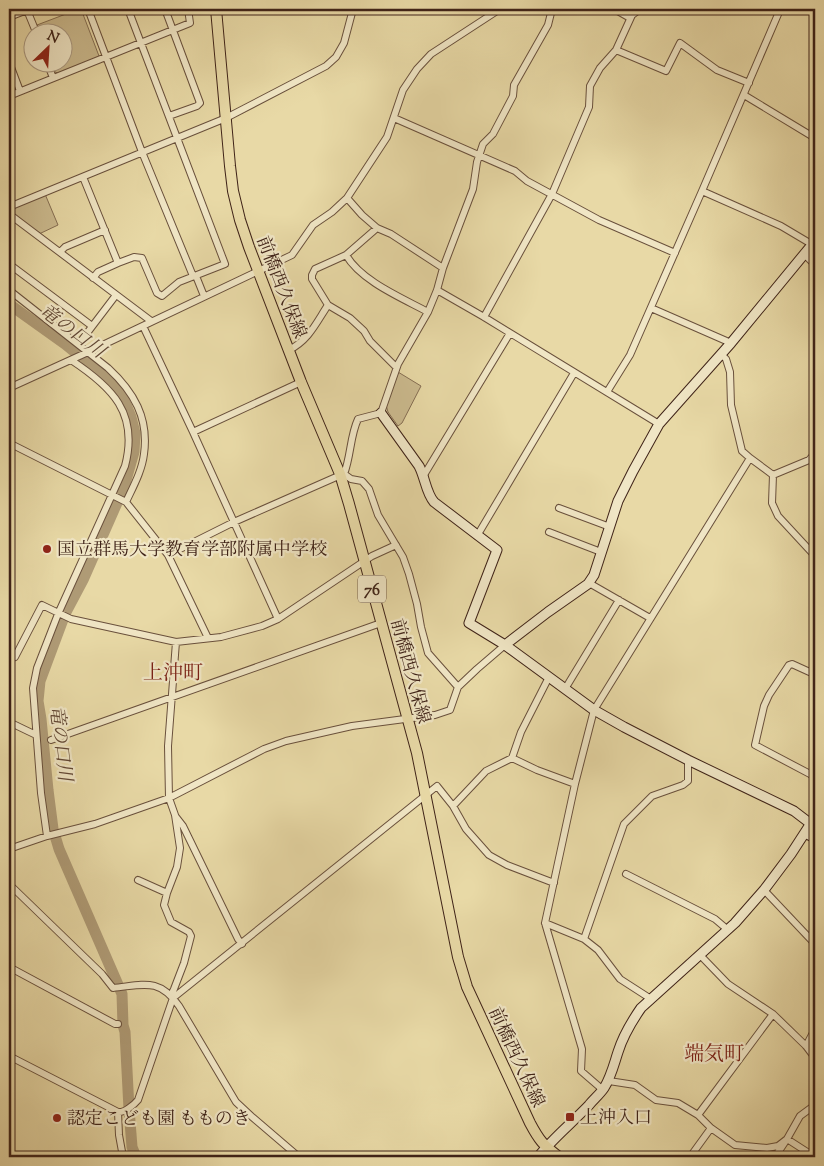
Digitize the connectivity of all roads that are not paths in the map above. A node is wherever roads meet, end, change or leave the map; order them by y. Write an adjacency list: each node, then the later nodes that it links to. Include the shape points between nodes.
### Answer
1 (28, 9): 13 (street); 15 (street)
2 (88, 9): 19 (street)
3 (128, 9): 17 (street)
4 (165, 9): 16 (street)
5 (188, 9): 16 (street, via 190,23)
6 (216, 9): 28 (main road, 前橋西久保線 / 76)
7 (353, 9): 28 (street, via 344,43 326,66)
8 (500, 9): 29 (street, via 431,54 403,90)
9 (552, 9): 33 (street, via 548,25 514,85 513,96)
10 (614, 9): 14 (street)
11 (640, 9): 14 (street)
12 (782, 9): 23 (street)
13 (9, 17)
14 (630, 18): 18 (street)
15 (33, 22)
16 (173, 30): 17 (street); 27 (street, via 200,103)
17 (141, 43): 19 (street); 27 (street)
18 (616, 50): 23 (street, via 666,71 680,43 717,70); 36 (street, via 590,86 589,107)
19 (107, 58): 22 (street); 32 (street)
20 (9, 62): 24 (street)
21 (51, 72): 22 (street)
22 (54, 78): 24 (street)
23 (749, 83): 25 (street)
24 (20, 92): 26 (street)
25 (744, 95): 31 (street); 35 (street)
26 (9, 96)
27 (169, 116): 30 (street)
28 (226, 118): 30 (street); 51 (main road, 前橋西久保線 / 76, via 230,166 240,220)
29 (394, 118): 33 (street); 37 (street, via 387,137)
30 (177, 138): 32 (street); 52 (street, via 225,264)
31 (815, 138)
32 (142, 152): 34 (street); 52 (street)
33 (480, 155): 36 (street, via 515,171); 50 (street, via 473,189)
34 (83, 176): 38 (street); 41 (street)
35 (702, 191): 42 (street); 44 (street)
36 (552, 194): 44 (street, via 599,220); 61 (street)
37 (347, 198): 40 (street); 51 (street, via 313,225 292,255)
38 (9, 207)
39 (9, 214): 43 (street)
40 (377, 228): 45 (street); 50 (street)
41 (105, 230): 43 (street); 47 (street)
42 (814, 243): 46 (street)
43 (60, 252): 53 (street)
44 (675, 253): 59 (street)
45 (346, 254): 58 (street, via 315,268 312,275); 60 (street, via 373,282)
46 (804, 255): 49 (street); 67 (street)
47 (118, 263): 52 (street, via 134,257 142,258 157,293 162,296 178,282); 53 (street, via 98,272)
48 (9, 264): 63 (street)
49 (815, 265)
50 (444, 268): 55 (street)
51 (258, 272): 57 (street); 68 (main road, 前橋西久保線 / 76)
52 (194, 276): 57 (street)
53 (94, 278): 56 (street)
54 (9, 290): 66 (street)
55 (437, 290): 60 (street); 61 (street)
56 (116, 295): 62 (street); 63 (street)
57 (204, 296): 62 (street)
58 (328, 305): 68 (street, via 308,336); 72 (street, via 364,330 370,341)
59 (651, 308): 67 (street); 76 (street, via 630,355)
60 (428, 312): 72 (street)
61 (484, 317): 65 (street)
62 (151, 322): 64 (street)
63 (92, 326): 66 (street, via 81,341)
64 (143, 326): 69 (street); 79 (street)
65 (510, 333): 73 (street); 84 (street)
66 (76, 342): 69 (street)
67 (730, 343): 70 (street)
68 (289, 350): 74 (main road, 前橋西久保線 / 76)
69 (87, 353): 71 (street); 87 (street, via 131,392 140,411 145,433 144,456 138,477)
70 (721, 354): 78 (street); 82 (street, via 726,358 730,372 731,405 742,451)
71 (72, 359): 75 (street); 86 (street, via 115,397 127,424 128,456)
72 (396, 367): 77 (street)
73 (574, 373): 76 (street); 92 (street)
74 (301, 382): 79 (street); 83 (main road, 前橋西久保線 / 76)
75 (9, 388)
76 (608, 392): 78 (street)
77 (381, 413): 83 (street, via 358,419); 84 (street)
78 (659, 424): 90 (street, via 618,501)
79 (194, 432): 89 (street)
80 (9, 443): 86 (street)
81 (815, 453): 85 (street, via 810,460)
82 (750, 458): 85 (street); 101 (street)
83 (342, 474): 89 (street); 93 (street, via 362,481 369,489 378,515); 97 (main road, 前橋西久保線 / 76)
84 (424, 475): 92 (street, via 434,502)
85 (773, 475): 96 (street, via 772,503 778,516)
86 (112, 495): 87 (street); 100 (street)
87 (125, 501): 95 (street)
88 (558, 508): 90 (street)
89 (234, 522): 95 (street); 102 (street)
90 (610, 527): 94 (street)
91 (549, 532): 94 (street)
92 (477, 536): 106 (street, via 497,550 469,623)
93 (396, 545): 97 (street); 110 (street, via 413,586 428,653)
94 (601, 552): 98 (street)
95 (168, 555): 104 (street)
96 (815, 556)
97 (364, 561): 102 (street); 103 (main road, 前橋西久保線 / 76)
98 (589, 583): 99 (street); 106 (street)
99 (619, 600): 101 (street); 111 (street)
100 (59, 614): 105 (street); 107 (street, via 42,605 15,657); 116 (street, via 37,668 33,688)
101 (650, 618): 113 (street)
102 (278, 619): 104 (street, via 262,626)
103 (381, 623): 112 (street); 114 (main road, 前橋西久保線 / 76)
104 (208, 638): 105 (street)
105 (176, 642): 112 (street)
106 (505, 645): 109 (street); 110 (street)
107 (9, 654)
108 (815, 672): 120 (street, via 789,665 766,701 756,745)
109 (549, 677): 111 (street); 118 (street, via 521,732)
110 (458, 687): 114 (street, via 450,710)
111 (565, 689): 113 (street)
112 (172, 697): 117 (street); 123 (street, via 168,746)
113 (594, 710): 119 (street); 121 (street)
114 (408, 718): 122 (main road, 前橋西久保線 / 76); 123 (street, via 352,726 286,741)
115 (9, 722): 116 (street)
116 (36, 736): 128 (street)
117 (51, 740)
118 (512, 758): 121 (street); 124 (street, via 486,771)
119 (688, 760): 126 (street); 139 (street, via 688,781 652,796 624,824)
120 (815, 778)
121 (575, 784): 133 (street)
122 (426, 795): 124 (street, via 437,786); 140 (street); 159 (main road, 前橋西久保線 / 76, via 458,957 467,987 530,1123)
123 (169, 798): 125 (street); 128 (street, via 96,824)
124 (453, 806): 133 (street, via 466,829 488,854)
125 (175, 816): 136 (street, via 180,848 177,868); 140 (street)
126 (813, 820): 127 (street)
127 (805, 833): 129 (street); 135 (street)
128 (47, 836): 130 (street)
129 (815, 838)
130 (9, 849)
131 (626, 874): 138 (street, via 715,919)
132 (138, 880): 136 (street)
133 (554, 883): 137 (street)
134 (9, 884): 144 (street, via 112,987 152,984)
135 (764, 890): 138 (street); 141 (street)
136 (167, 892): 144 (street, via 164,904 171,922 191,936)
137 (544, 923): 139 (street); 153 (street, via 582,1049 581,1071)
138 (728, 930): 142 (street)
139 (584, 939): 145 (street, via 598,950 620,979)
140 (242, 944): 144 (street)
141 (815, 944)
142 (700, 955): 145 (street); 146 (street, via 728,984)
143 (9, 966): 147 (street)
144 (172, 996): 155 (street, via 138,1100); 161 (street, via 236,1102)
145 (651, 999): 152 (street, via 629,1026)
146 (772, 1014): 149 (street); 156 (street)
147 (118, 1024)
148 (815, 1029): 149 (street)
149 (806, 1046): 151 (street)
150 (9, 1056): 155 (street)
151 (815, 1058)
152 (608, 1081): 153 (street); 156 (street, via 635,1085 656,1100 678,1103)
153 (603, 1090): 159 (street)
154 (815, 1106): 158 (street, via 800,1116)
155 (120, 1112): 160 (street, via 119,1135)
156 (698, 1115): 157 (street)
157 (711, 1128): 158 (street, via 734,1145 767,1148 778,1146); 164 (street)
158 (787, 1139): 165 (street); 166 (street)
159 (546, 1148): 162 (street); 163 (main road, 前橋西久保線 / 76)
160 (123, 1157)
161 (299, 1157)
162 (538, 1157)
163 (559, 1157)
164 (690, 1157)
165 (775, 1157)
166 (815, 1157)

